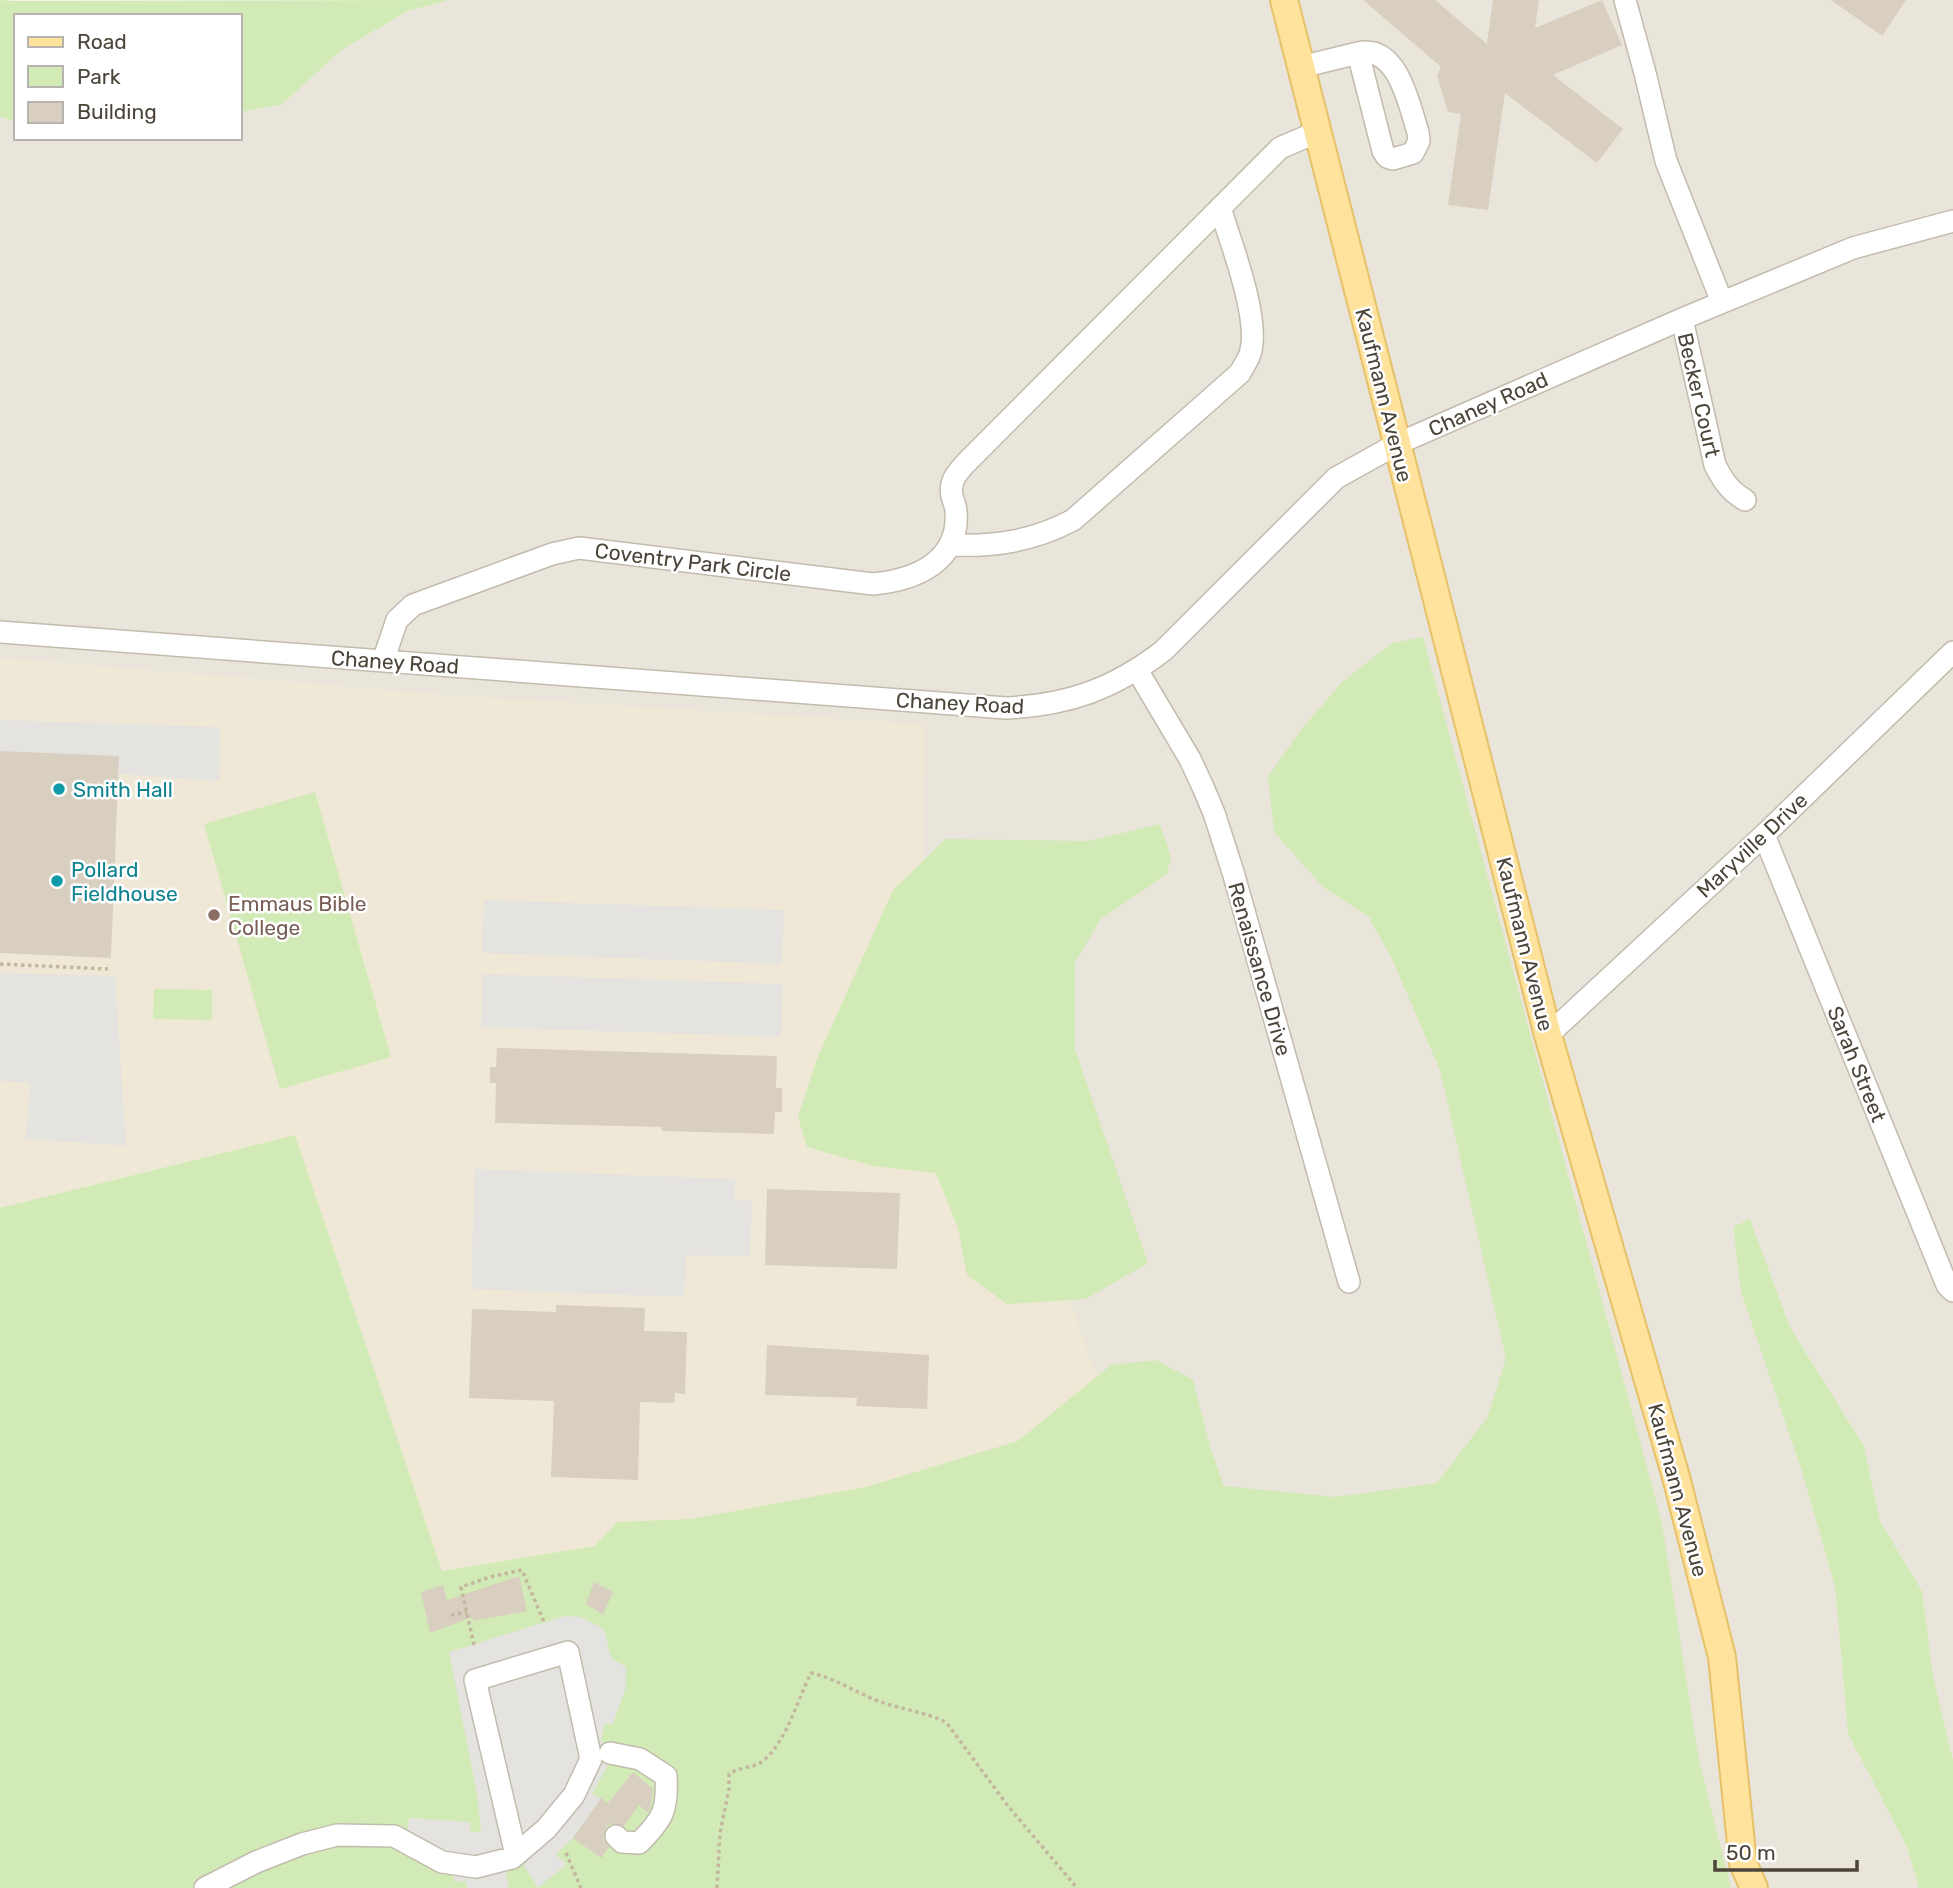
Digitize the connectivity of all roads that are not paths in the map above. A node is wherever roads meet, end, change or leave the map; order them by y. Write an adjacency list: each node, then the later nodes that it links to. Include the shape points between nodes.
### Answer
1 (1284, 0): 4 (main road, Kaufmann Avenue)
2 (1625, 0): 8 (street, via 1666,161)
3 (1358, 53): 3 (street, via 1377,54 1400,76 1418,132 1413,153 1393,159 1383,151); 4 (street)
4 (1301, 67): 5 (main road, Kaufmann Avenue)
5 (1318, 132): 6 (street, via 1280,148); 10 (main road, Kaufmann Avenue)
6 (1220, 208): 12 (street, via 953,478 951,493 957,510); 12 (street, via 1251,318 1251,353 1240,373 1073,520 1048,533 987,547)
7 (1953, 221): 8 (street, Chaney Road, via 1853,248)
8 (1722, 302): 9 (street, Chaney Road)
9 (1682, 319): 10 (street, Chaney Road); 11 (street, Becker Court, via 1715,465 1723,482)
10 (1397, 444): 16 (street, Chaney Road, via 1336,478 1163,651); 18 (main road, Kaufmann Avenue)
11 (1745, 500)
12 (950, 545): 15 (street, Coventry Park Circle, via 929,568 894,582 873,584 579,548 413,605 397,620)
13 (0, 632): 15 (street, Chaney Road)
14 (1953, 652): 17 (street, Maryville Drive)
15 (383, 661): 16 (street, Chaney Road, via 1006,708 1074,699)
16 (1137, 670): 19 (street, Renaissance Drive, via 1214,813)
17 (1764, 835): 18 (street, Maryville Drive); 20 (street, Sarah Street)
18 (1548, 1035): 25 (main road, Kaufmann Avenue, via 1676,1477 1722,1657 1743,1863)
19 (1349, 1282)
20 (1953, 1291)
21 (610, 1753): 22 (street, via 640,1759 666,1776 667,1802 653,1829 639,1843 622,1842)
22 (616, 1836)
23 (516, 1855): 23 (street, via 546,1829 573,1795 591,1759 568,1651 475,1680); 24 (street, via 476,1867 442,1862 394,1836 337,1835 256,1862)
24 (205, 1888)
25 (1754, 1888)

